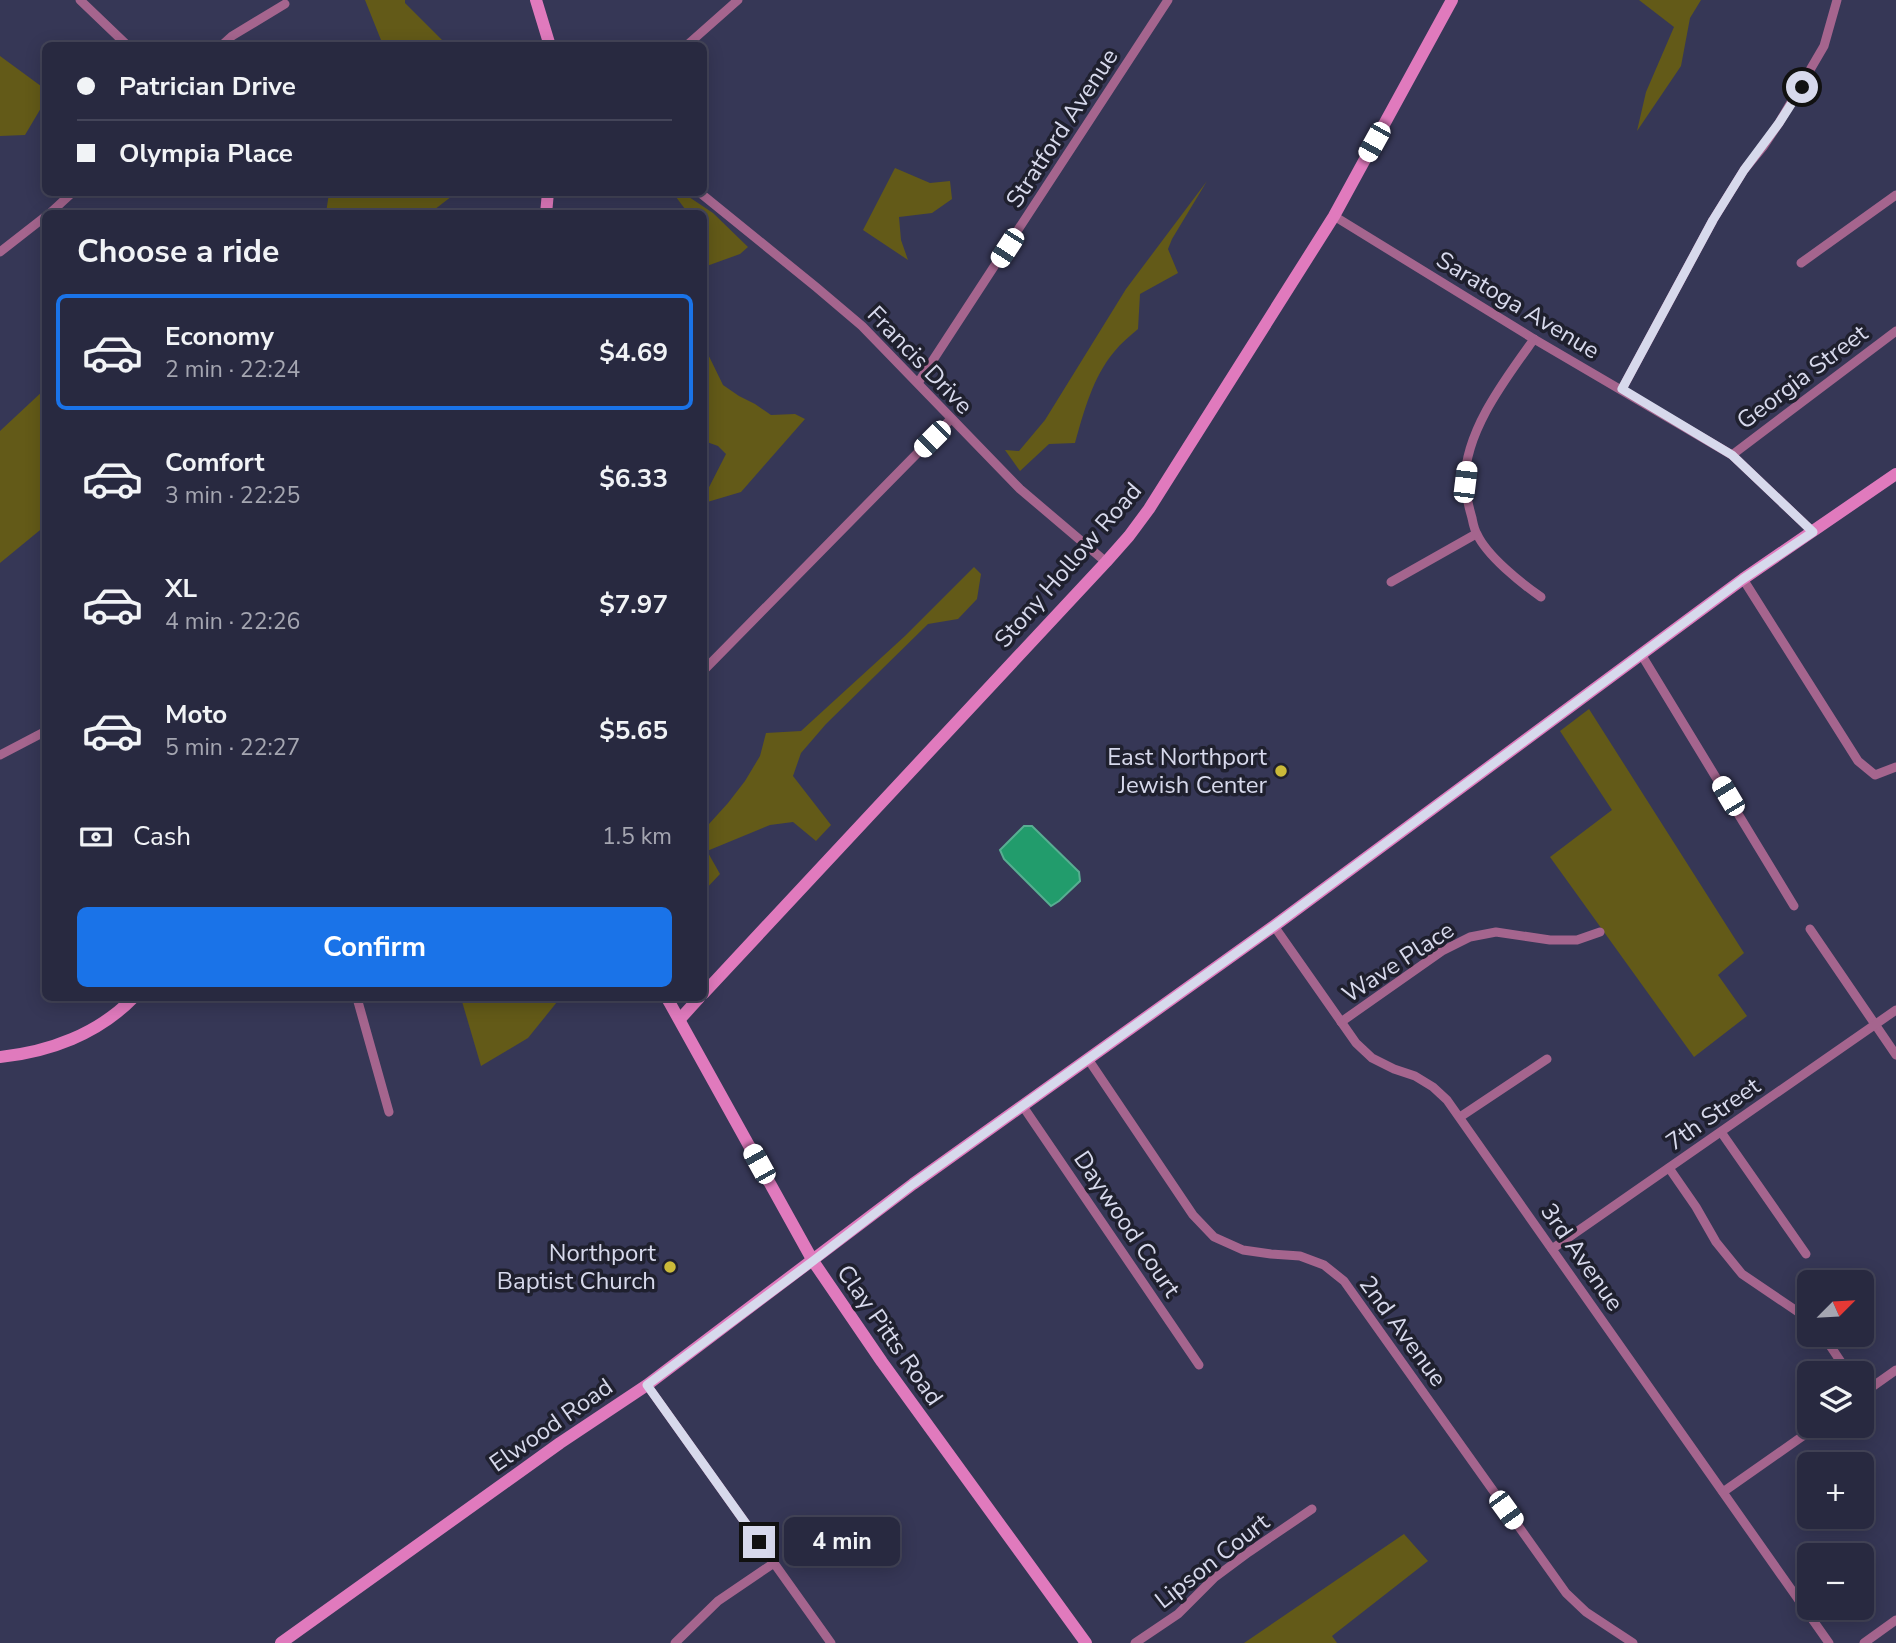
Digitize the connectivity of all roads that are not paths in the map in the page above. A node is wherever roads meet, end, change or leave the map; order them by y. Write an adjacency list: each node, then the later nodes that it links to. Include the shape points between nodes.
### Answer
1 (80, 0): 8 (street)
2 (536, 0): 10 (street)
3 (738, 0): 11 (street)
4 (1168, 0): 22 (street, Stratford Avenue)
5 (1452, 0): 16 (street, Stony Hollow Road)
6 (1837, 0): 23 (street, via 1824,46 1713,220)
7 (285, 4): 9 (street)
8 (124, 42)
9 (226, 42)
10 (549, 42)
11 (691, 42)
12 (1896, 195): 19 (street)
13 (68, 196): 15 (street)
14 (704, 196): 22 (street, Francis Drive, via 862,326)
15 (53, 210)
16 (1334, 216): 21 (street, Saratoga Avenue); 29 (street, Stony Hollow Road, via 1171,475)
17 (42, 219): 18 (street)
18 (0, 252)
19 (1801, 263)
20 (1896, 331): 25 (street, Georgia Street)
21 (1534, 339): 23 (street, Saratoga Avenue); 28 (street, via 1474,436 1465,482)
22 (918, 383): 24 (street, Francis Drive)
23 (1622, 389): 25 (street, Saratoga Avenue)
24 (951, 419): 29 (street, Francis Drive, via 1020,489); 34 (street)
25 (1732, 455): 27 (street, Saratoga Avenue)
26 (1896, 474): 27 (street, Elwood Road)
27 (1813, 532): 30 (street, Elwood Road)
28 (1476, 534): 31 (street); 32 (street, via 1517,580)
29 (1106, 562): 42 (street, Stony Hollow Road)
30 (1743, 579): 33 (street, Elwood Road); 37 (street, via 1858,761 1875,775)
31 (1391, 582)
32 (1541, 597)
33 (1641, 654): 38 (street); 39 (street, Elwood Road)
34 (707, 667)
35 (42, 733): 36 (street)
36 (0, 755)
37 (1896, 767)
38 (1794, 906)
39 (1274, 926): 49 (street, 3rd Avenue); 53 (street, Elwood Road)
40 (1810, 929): 50 (street)
41 (1601, 932): 49 (street, Wave Place, via 1577,940 1496,932 1470,937 1442,951)
42 (707, 990)
43 (130, 1001): 52 (street, via 74,1039)
44 (358, 1001): 56 (street)
45 (669, 1001): 48 (street, Clay Pitts Road)
46 (696, 1001): 48 (street)
47 (1896, 1010): 50 (street, 7th Street)
48 (680, 1019): 62 (street, Clay Pitts Road)
49 (1341, 1022): 57 (street, 3rd Avenue, via 1372,1058 1433,1087)
50 (1875, 1025): 51 (street); 58 (street, 7th Street)
51 (1896, 1055)
52 (0, 1058)
53 (1088, 1059): 55 (street, Elwood Road); 78 (street, 2nd Avenue, via 1193,1215 1214,1237 1242,1250 1300,1256 1324,1265 1344,1281 1566,1593)
54 (1547, 1059): 57 (street)
55 (1022, 1105): 62 (street, Elwood Road); 64 (street, Daywood Court)
56 (389, 1112)
57 (1460, 1117): 60 (street, 3rd Avenue)
58 (1721, 1132): 59 (street, 7th Street); 61 (street)
59 (1669, 1168): 60 (street, 7th Street); 63 (street, via 1742,1274)
60 (1552, 1249): 69 (street, 3rd Avenue)
61 (1806, 1254)
62 (813, 1261): 66 (street, Elwood Road); 76 (street, Clay Pitts Road)
63 (1797, 1311)
64 (1199, 1365)
65 (1896, 1370): 67 (street)
66 (647, 1385): 71 (street); 73 (street, Elwood Road)
67 (1874, 1386)
68 (1799, 1438): 69 (street)
69 (1723, 1492): 79 (street, 3rd Avenue)
70 (1312, 1509): 77 (street, Lipson Court, via 1214,1578 1178,1614)
71 (774, 1563): 74 (street, via 718,1601); 75 (street)
72 (1896, 1620): 80 (street)
73 (281, 1643)
74 (675, 1643)
75 (831, 1643)
76 (1086, 1643)
77 (1135, 1643)
78 (1633, 1643)
79 (1829, 1643)
80 (1864, 1643)

